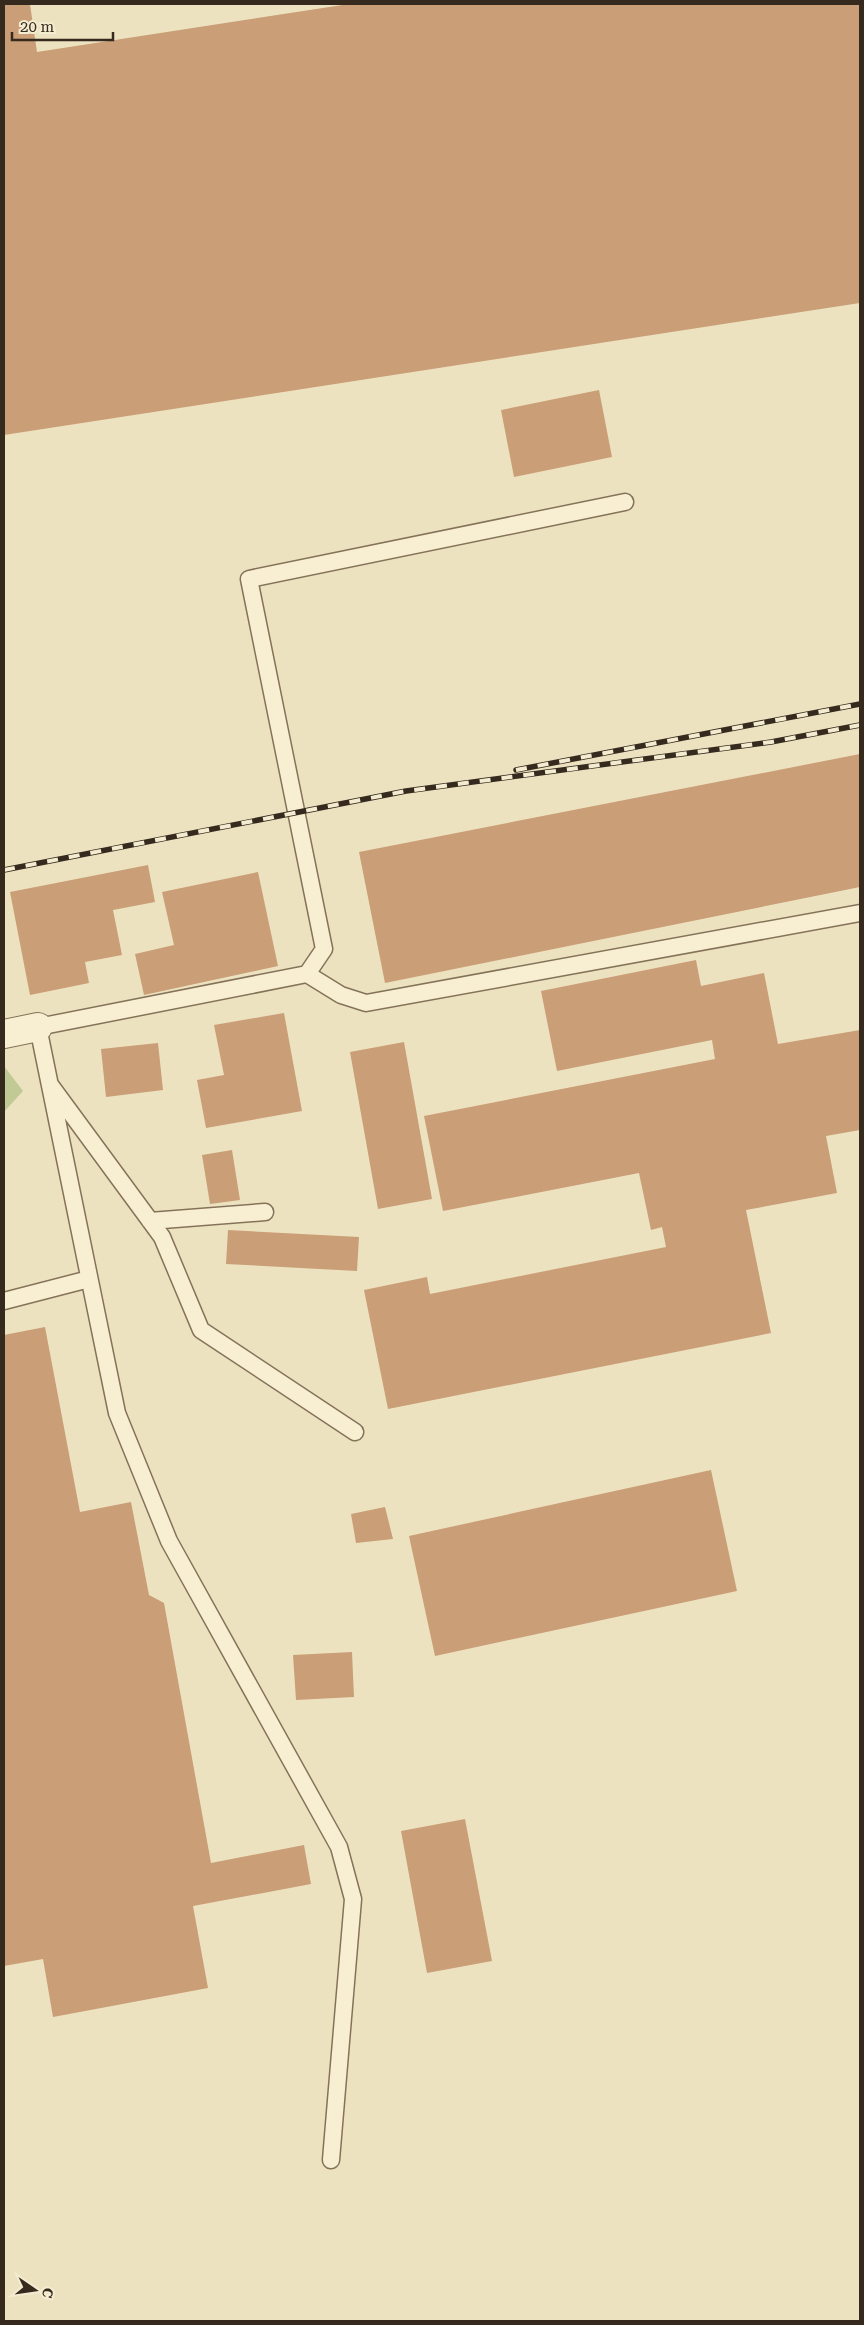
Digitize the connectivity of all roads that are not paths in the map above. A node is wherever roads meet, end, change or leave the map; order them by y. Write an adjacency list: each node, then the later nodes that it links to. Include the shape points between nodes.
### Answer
1 (625, 502): 3 (lane, via 249,579 324,949)
2 (860, 913): 3 (lane, via 366,1003 341,996)
3 (307, 974): 4 (lane)
4 (38, 1027): 5 (street); 6 (lane)
5 (4, 1034)
6 (48, 1082): 8 (lane); 9 (lane)
7 (265, 1212): 8 (lane)
8 (150, 1221): 11 (lane, via 162,1238 201,1330)
9 (89, 1279): 10 (lane); 12 (lane, via 117,1414 169,1541 339,1847 353,1899)
10 (4, 1301)
11 (355, 1432)
12 (331, 2160)

